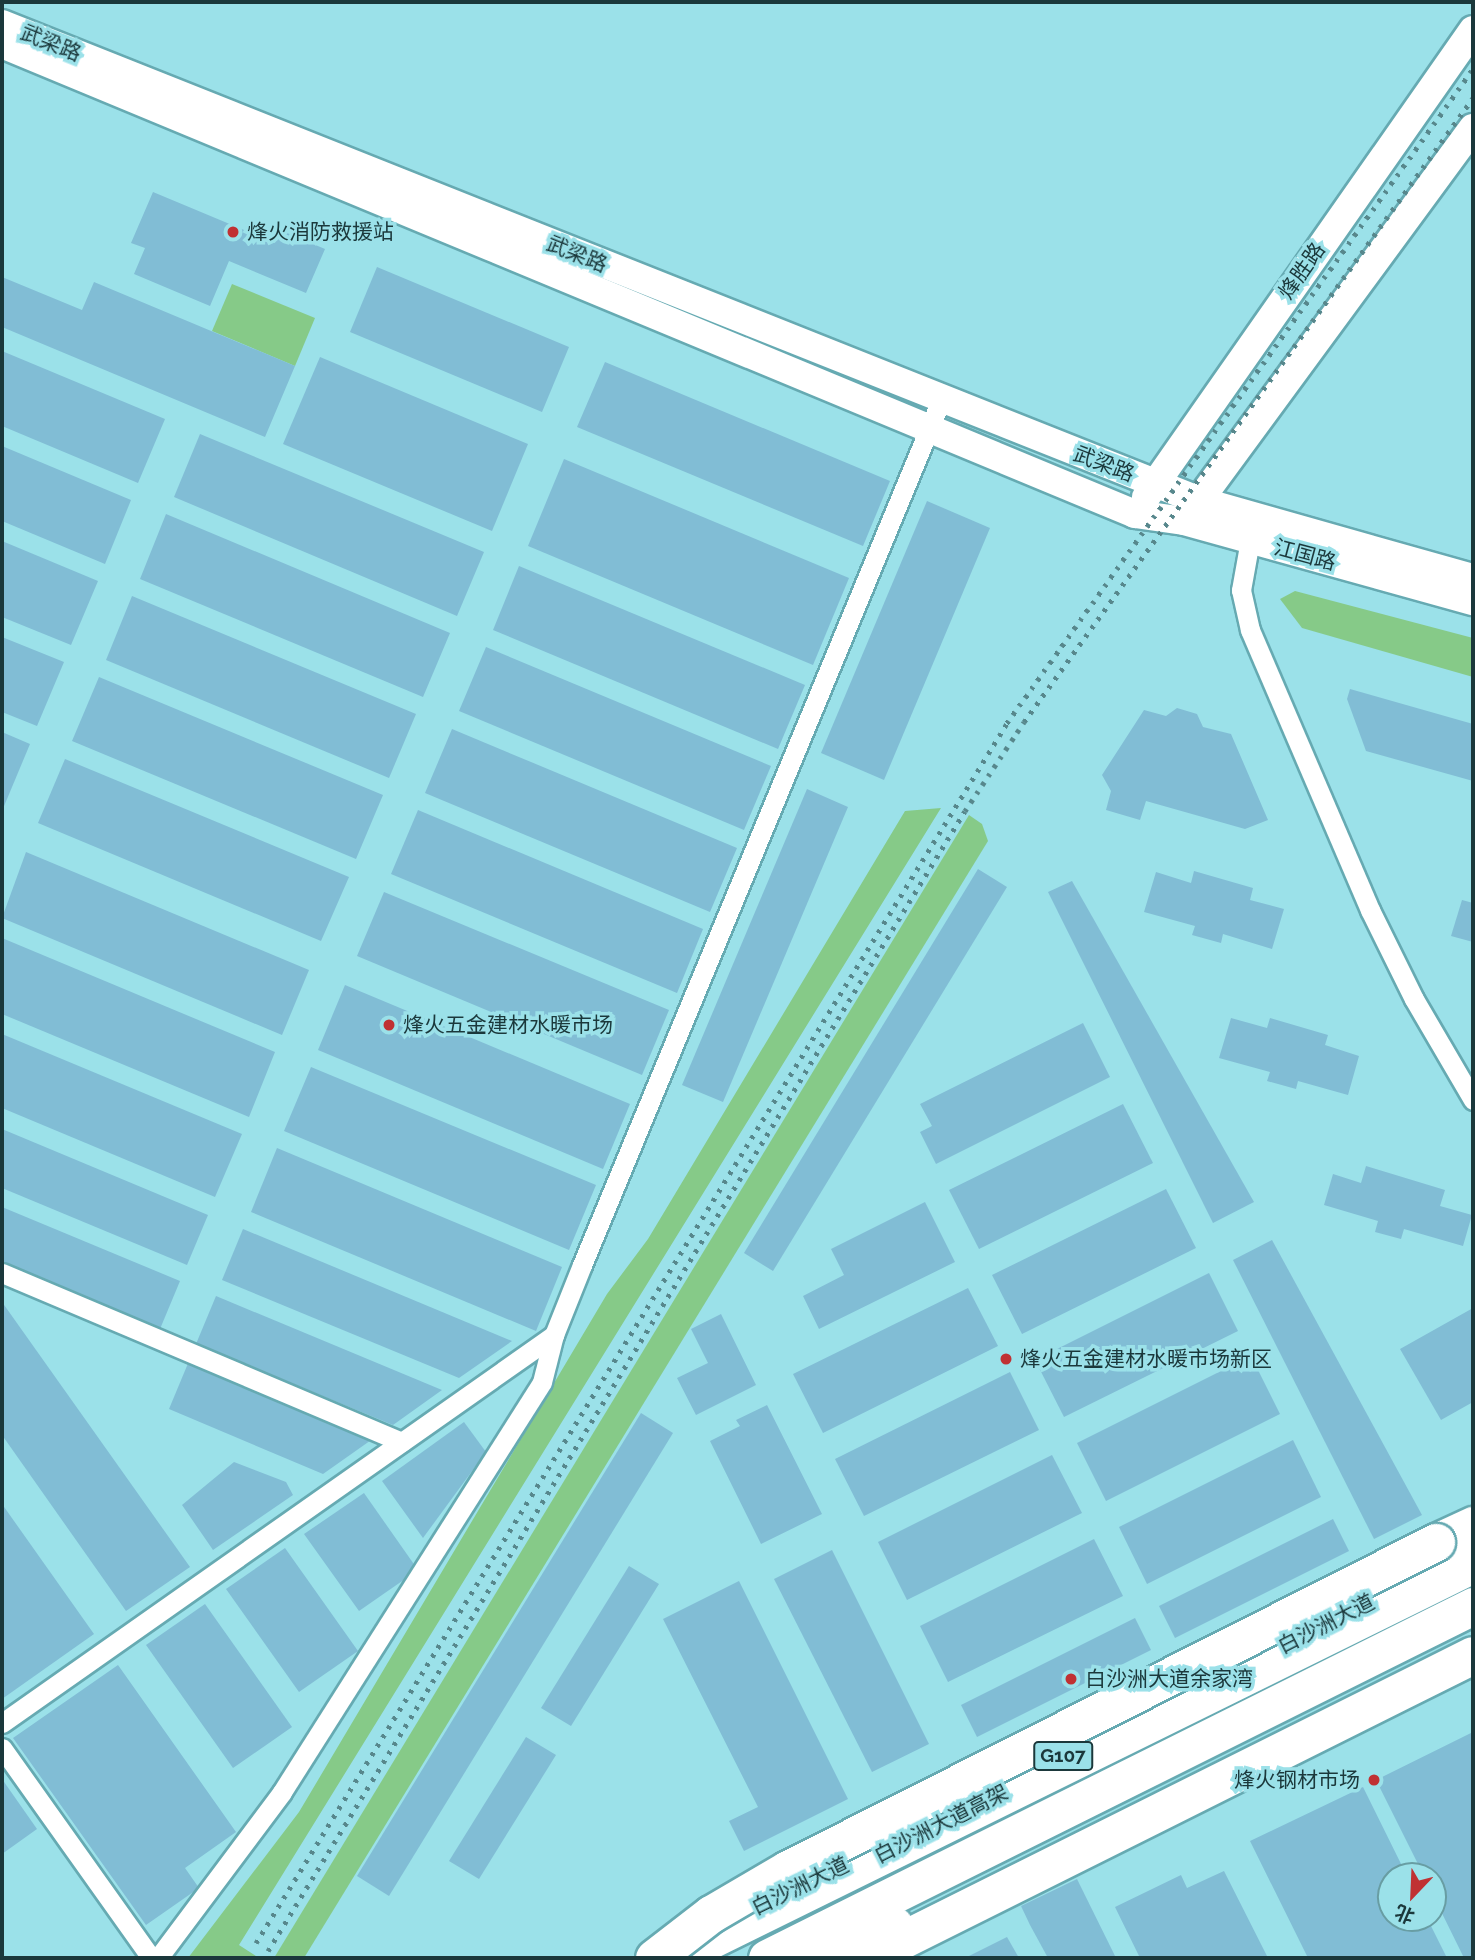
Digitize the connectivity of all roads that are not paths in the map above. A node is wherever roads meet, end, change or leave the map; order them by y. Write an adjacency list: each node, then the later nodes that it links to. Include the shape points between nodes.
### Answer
1 (2, 23): 5 (main road, 武梁路)
2 (1473, 30): 7 (main road, 烽胜路)
3 (2, 44): 6 (main road, 武梁路)
4 (1473, 128): 8 (main road)
5 (941, 400): 6 (street); 7 (main road, 武梁路)
6 (929, 429): 9 (main road, 武梁路); 15 (street)
7 (1154, 483): 8 (main road, 江国路); 9 (main road, 烽胜路)
8 (1192, 511): 9 (main road, 江国路); 10 (main road, 江国路); 11 (main road, 江国路)
9 (1135, 514)
10 (1251, 540): 12 (main road, 江国路); 13 (street, via 1241,590 1250,630 1370,910 1414,999)
11 (1473, 578)
12 (1473, 601)
13 (1473, 1100)
14 (2, 1273): 16 (street)
15 (554, 1335): 16 (street); 25 (street, via 542,1382 316,1742)
16 (402, 1442): 22 (street)
17 (1473, 1525): 26 (highway, bridge, via 788,1869 711,1914)
18 (1473, 1552): 26 (main road, 白沙洲大道 / G107)
19 (1473, 1564): 27 (highway, 白沙洲大道高架)
20 (1473, 1606): 28 (highway, 白沙洲大道高架)
21 (1472, 1651): 29 (main road, via 1374,1693); 30 (highway)
22 (2, 1723)
23 (2, 1748): 24 (street)
24 (151, 1958)
25 (158, 1958)
26 (653, 1958)
27 (674, 1958)
28 (767, 1958)
29 (824, 1958)
30 (866, 1958)

